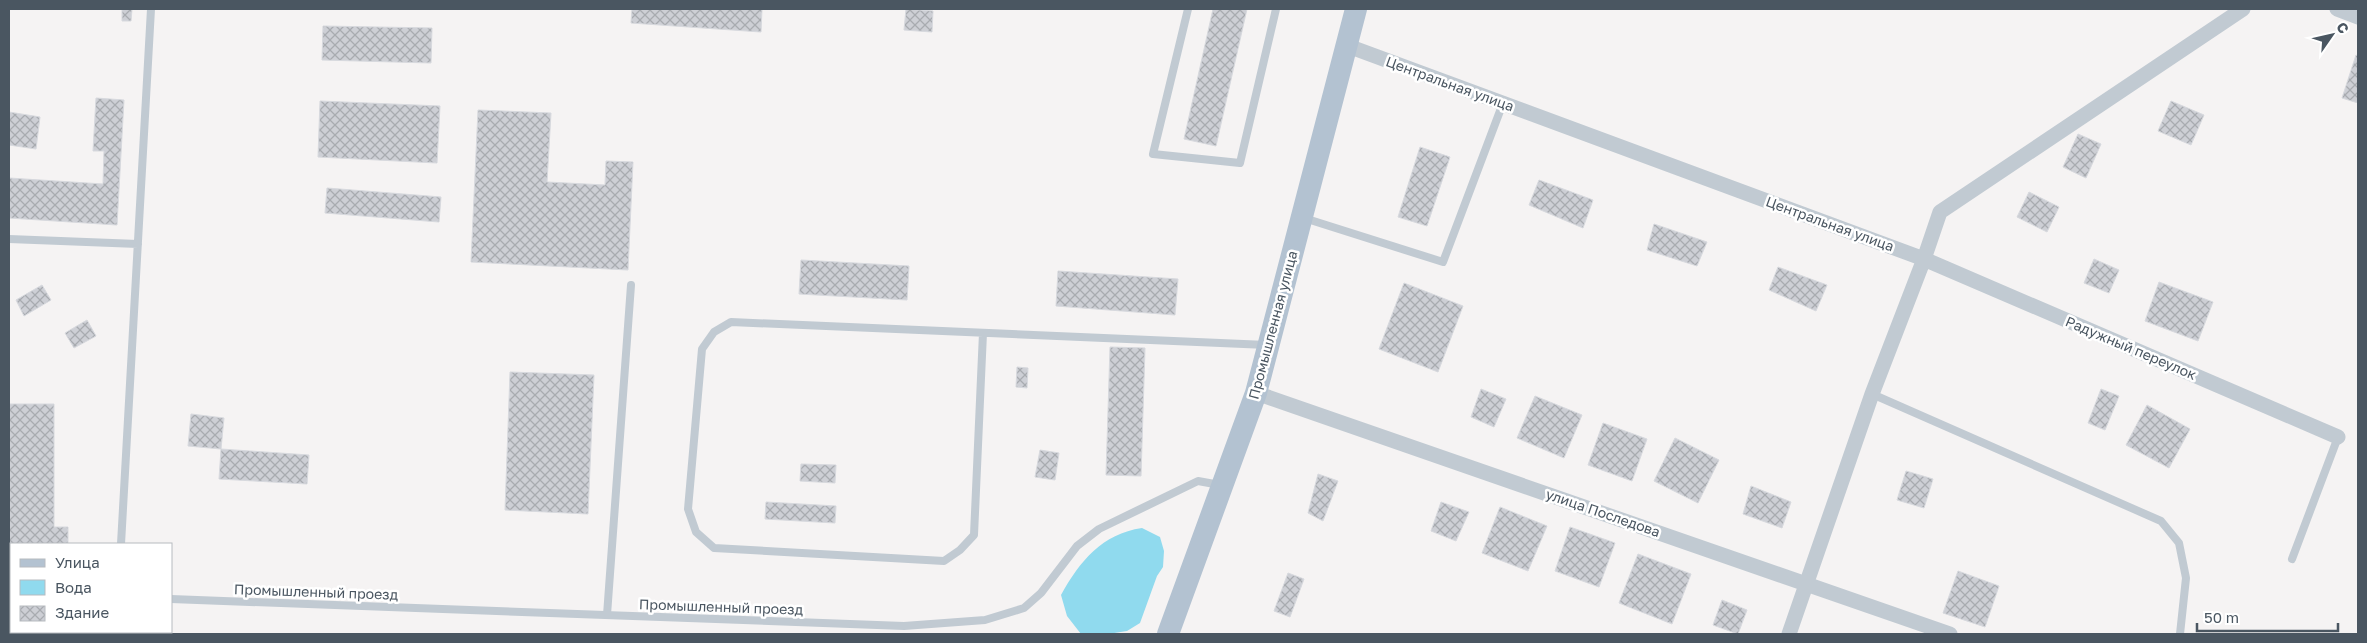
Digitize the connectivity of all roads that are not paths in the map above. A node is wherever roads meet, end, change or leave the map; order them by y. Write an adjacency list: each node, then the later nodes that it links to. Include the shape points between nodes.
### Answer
1 (151, 9): 12 (lane)
2 (1188, 9): 3 (lane, via 1153,154 1240,163)
3 (1276, 9)
4 (1356, 9): 8 (main road, Промышленная улица)
5 (2243, 9): 13 (street, via 1940,212)
6 (2338, 9): 7 (street)
7 (2358, 17)
8 (1348, 46): 9 (street, Центральная улица); 10 (main road, Промышленная улица)
9 (1503, 103): 10 (lane, via 1443,262); 13 (street, Центральная улица)
10 (1302, 217): 16 (main road, Промышленная улица)
11 (9, 239): 12 (lane)
12 (138, 244): 21 (lane)
13 (1924, 259): 18 (street); 19 (street, Радужный переулок)
14 (631, 285): 25 (lane)
15 (983, 333): 15 (lane, via 731,322 714,332 702,349 689,490 688,509 696,532 714,548 944,561 960,550 974,536); 16 (lane)
16 (1269, 345): 17 (main road, Промышленная улица)
17 (1256, 393): 20 (main road, Промышленная улица); 23 (street, улица Последова)
18 (1872, 394): 23 (street); 29 (lane, via 2161,521 2179,543 2186,578)
19 (2338, 437): 22 (lane)
20 (1222, 486): 25 (lane, Промышленный проезд, via 1198,482 1099,529 1077,546 1041,593 1024,608 985,620 904,626); 26 (main road, Промышленная улица)
21 (121, 543)
22 (2292, 559)
23 (1806, 583): 27 (street); 28 (street, улица Последова)
24 (172, 599): 25 (lane, Промышленный проезд)
25 (607, 615)
26 (1168, 634)
27 (1789, 634)
28 (1950, 634)
29 (2180, 634)

